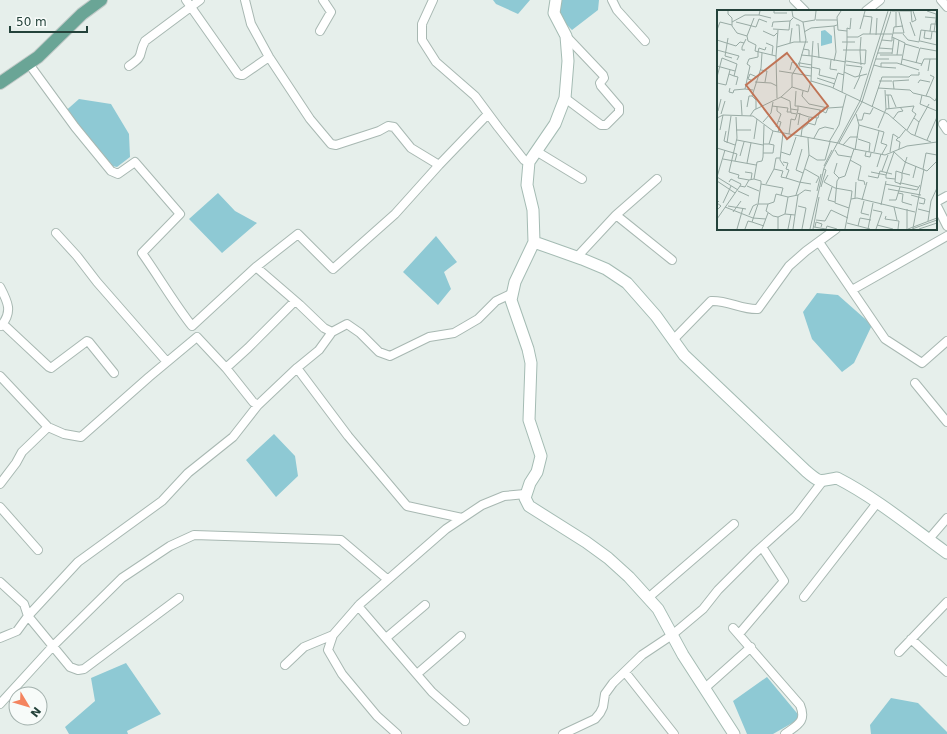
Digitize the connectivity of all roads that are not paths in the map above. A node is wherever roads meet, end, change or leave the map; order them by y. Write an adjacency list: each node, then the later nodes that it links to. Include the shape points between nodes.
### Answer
1 (200, 0): 11 (street)
2 (245, 0): 18 (street, via 251,24)
3 (323, 0): 15 (street, via 331,12)
4 (433, 0): 23 (street, via 422,24 422,40 436,62 475,96)
5 (556, 0): 16 (street, via 554,13)
6 (612, 0): 17 (street, via 617,10)
7 (794, 0): 13 (street)
8 (880, 0): 14 (street)
9 (941, 0): 12 (street)
10 (97, 1): 19 (main road)
11 (188, 3): 18 (street, via 238,74 243,75); 20 (street, via 145,41 140,59)
12 (947, 7)
13 (804, 10)
14 (867, 10)
15 (320, 31)
16 (566, 36): 22 (street, via 568,61); 22 (street, via 603,75 601,86 619,107 619,112 606,125 601,125)
17 (645, 41)
18 (269, 57): 26 (street, via 310,119 331,144 356,139 388,126 394,127 412,148)
19 (29, 64): 21 (main road); 41 (street, via 111,171 118,174 135,162 180,214 142,253 192,326)
20 (130, 66)
21 (0, 83)
22 (565, 98): 24 (street, via 555,124)
23 (488, 114): 25 (street, via 524,160); 26 (street)
24 (536, 151): 25 (street); 27 (street)
25 (529, 162): 37 (street, via 527,185 533,210)
26 (439, 165): 41 (street, via 395,214 333,269 298,234)
27 (582, 179)
28 (656, 179): 32 (street)
29 (947, 196): 30 (street)
30 (937, 202)
31 (937, 205): 33 (street)
32 (616, 215): 39 (street); 40 (street)
33 (947, 226)
34 (835, 230): 38 (street)
35 (56, 233): 50 (street)
36 (947, 236): 43 (street)
37 (534, 242): 39 (street); 44 (street, via 515,282)
38 (819, 242): 43 (street); 48 (street, via 790,266 758,309 749,310 712,301)
39 (577, 257): 48 (street, via 606,269 627,283)
40 (672, 260)
41 (256, 268): 45 (street)
42 (0, 287): 46 (street, via 8,303 7,319)
43 (852, 290): 49 (street, via 885,339 922,363)
44 (513, 292): 47 (street, via 496,301 478,319 454,333 429,337 390,356 379,352 360,332 347,324); 61 (street, via 511,300 531,363 529,420 540,456 536,472)
45 (295, 301): 47 (street, via 324,328); 51 (street)
46 (2, 326): 53 (street, via 48,367 51,368 86,341 90,342)
47 (332, 332): 52 (street, via 319,350)
48 (673, 340): 59 (street, via 684,355 806,472)
49 (947, 341)
50 (167, 362): 51 (street, via 197,337); 58 (street, via 81,438)
51 (226, 368): 56 (street)
52 (297, 368): 56 (street); 64 (street, via 348,436 407,506)
53 (114, 373)
54 (0, 376): 58 (street)
55 (915, 383): 57 (street)
56 (258, 405): 79 (street, via 233,438 188,473 162,501 78,562)
57 (947, 422)
58 (48, 427): 60 (street, via 22,452)
59 (822, 482): 62 (street, via 837,478); 68 (street, via 796,516)
60 (0, 484)
61 (525, 494): 64 (street, via 504,496 482,505); 75 (street, via 529,506 608,558)
62 (877, 503): 67 (street); 73 (street)
63 (0, 507): 69 (street)
64 (462, 518): 71 (street)
65 (947, 518): 67 (street)
66 (734, 524): 75 (street)
67 (929, 539): 70 (street)
68 (762, 546): 81 (street, via 784,581); 83 (street, via 718,590 703,610)
69 (38, 550)
70 (947, 553)
71 (387, 579): 78 (street); 88 (street, via 340,540 194,535 170,546 122,578)
72 (0, 582): 79 (street, via 24,604)
73 (804, 597)
74 (179, 598): 88 (street, via 84,669 70,667)
75 (648, 598): 83 (street, via 658,609)
76 (947, 602): 87 (street)
77 (425, 605): 86 (street)
78 (358, 606): 82 (street); 86 (street)
79 (28, 616): 85 (street, via 16,630); 88 (street)
80 (733, 628): 81 (street)
81 (739, 634): 89 (street)
82 (333, 635): 91 (street, via 304,647); 98 (street, via 328,650 342,674 377,716)
83 (672, 635): 92 (street, via 642,655); 95 (street)
84 (461, 636): 94 (street)
85 (0, 638)
86 (386, 638): 94 (street)
87 (911, 639): 90 (street); 93 (street)
88 (54, 646): 96 (street)
89 (751, 647): 95 (street); 102 (street, via 800,705 803,712 799,724)
90 (899, 652)
91 (285, 665)
92 (625, 672): 99 (street, via 605,694 603,707 595,719); 100 (street)
93 (947, 672)
94 (417, 674): 97 (street, via 432,692)
95 (704, 688): 101 (street)
96 (0, 704)
97 (465, 721)
98 (397, 734)
99 (563, 734)
100 (674, 734)
101 (734, 734)
102 (784, 734)

